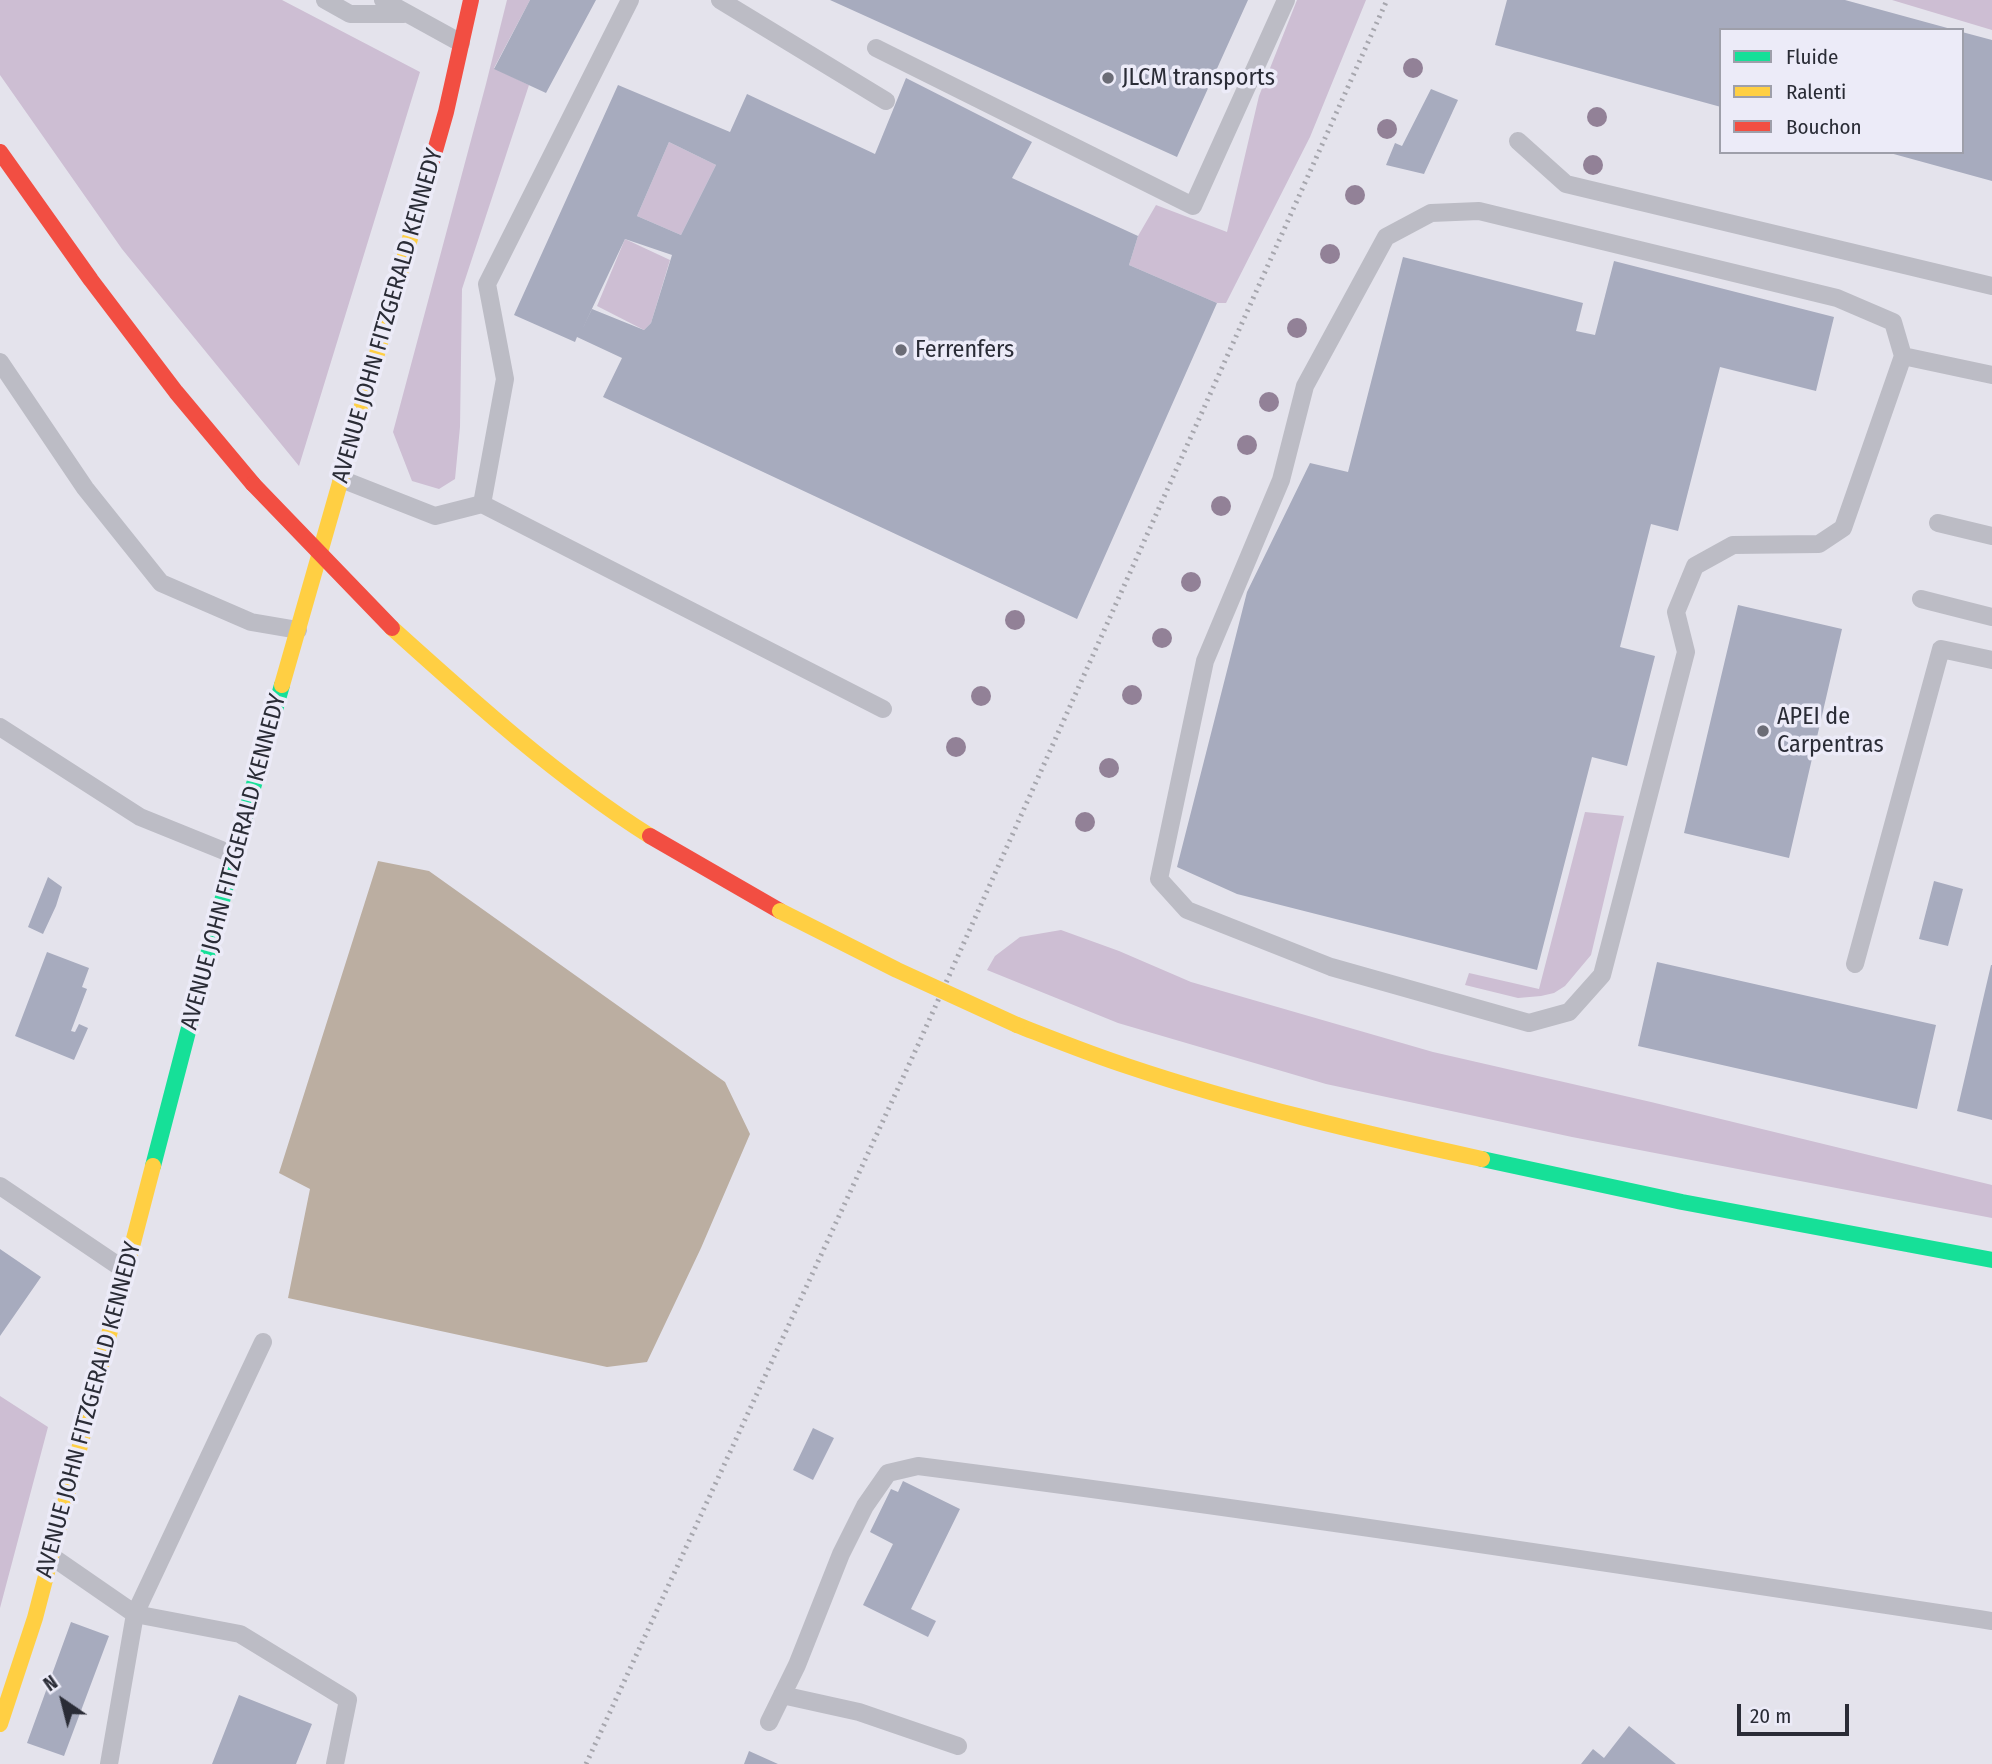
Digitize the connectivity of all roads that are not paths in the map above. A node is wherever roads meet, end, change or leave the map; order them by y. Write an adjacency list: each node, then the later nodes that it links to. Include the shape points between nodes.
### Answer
1 (325, 0): 7 (lane, via 350,14)
2 (383, 0): 7 (lane)
3 (471, 0): 8 (main road, AVENUE JOHN FITZGERALD KENNEDY)
4 (630, 0): 18 (lane, via 487,284 505,379)
5 (720, 0): 10 (lane)
6 (1286, 0): 9 (lane, via 1193,206)
7 (408, 14): 8 (lane)
8 (461, 43): 17 (main road, AVENUE JOHN FITZGERALD KENNEDY, via 446,112)
9 (876, 48)
10 (886, 101)
11 (1518, 141): 13 (lane, via 1566,184)
12 (0, 152): 30 (main road, bridge, via 176,393 253,484 392,628 515,737 575,783 641,830 780,911 1017,1025 1125,1066 1241,1102 1356,1132 1682,1202)
13 (1992, 286)
14 (1903, 356): 14 (lane, via 1843,528 1819,544 1733,545 1695,566 1676,612 1686,652 1602,975 1569,1012 1530,1023 1331,967 1187,911 1159,879 1205,661 1281,480 1305,386 1386,237 1431,213 1479,211 1837,298 1894,322); 16 (lane)
15 (0, 362): 23 (lane, via 85,488 161,583 251,622)
16 (1992, 375)
17 (341, 479): 18 (lane, via 435,516); 23 (main road, AVENUE JOHN FITZGERALD KENNEDY)
18 (482, 503): 25 (lane)
19 (1938, 523): 20 (lane)
20 (1992, 536)
21 (1921, 599): 22 (lane)
22 (1992, 617)
23 (298, 630): 27 (main road, AVENUE JOHN FITZGERALD KENNEDY)
24 (1992, 660): 28 (lane, via 1941,649)
25 (883, 709)
26 (0, 727): 27 (lane, via 140,817)
27 (234, 855): 31 (main road, AVENUE JOHN FITZGERALD KENNEDY)
28 (1855, 964)
29 (0, 1186): 31 (lane)
30 (1992, 1260)
31 (125, 1271): 33 (main road, AVENUE JOHN FITZGERALD KENNEDY)
32 (263, 1342): 34 (lane)
33 (51, 1556): 34 (lane); 38 (main road, AVENUE JOHN FITZGERALD KENNEDY)
34 (135, 1614): 40 (lane); 41 (lane, via 240,1634 348,1700)
35 (1992, 1621): 36 (lane, via 1141,1494 918,1466 888,1473 865,1506)
36 (782, 1695): 37 (lane); 39 (lane, via 859,1712)
37 (769, 1722)
38 (0, 1724)
39 (958, 1746)
40 (109, 1764)
41 (335, 1764)

